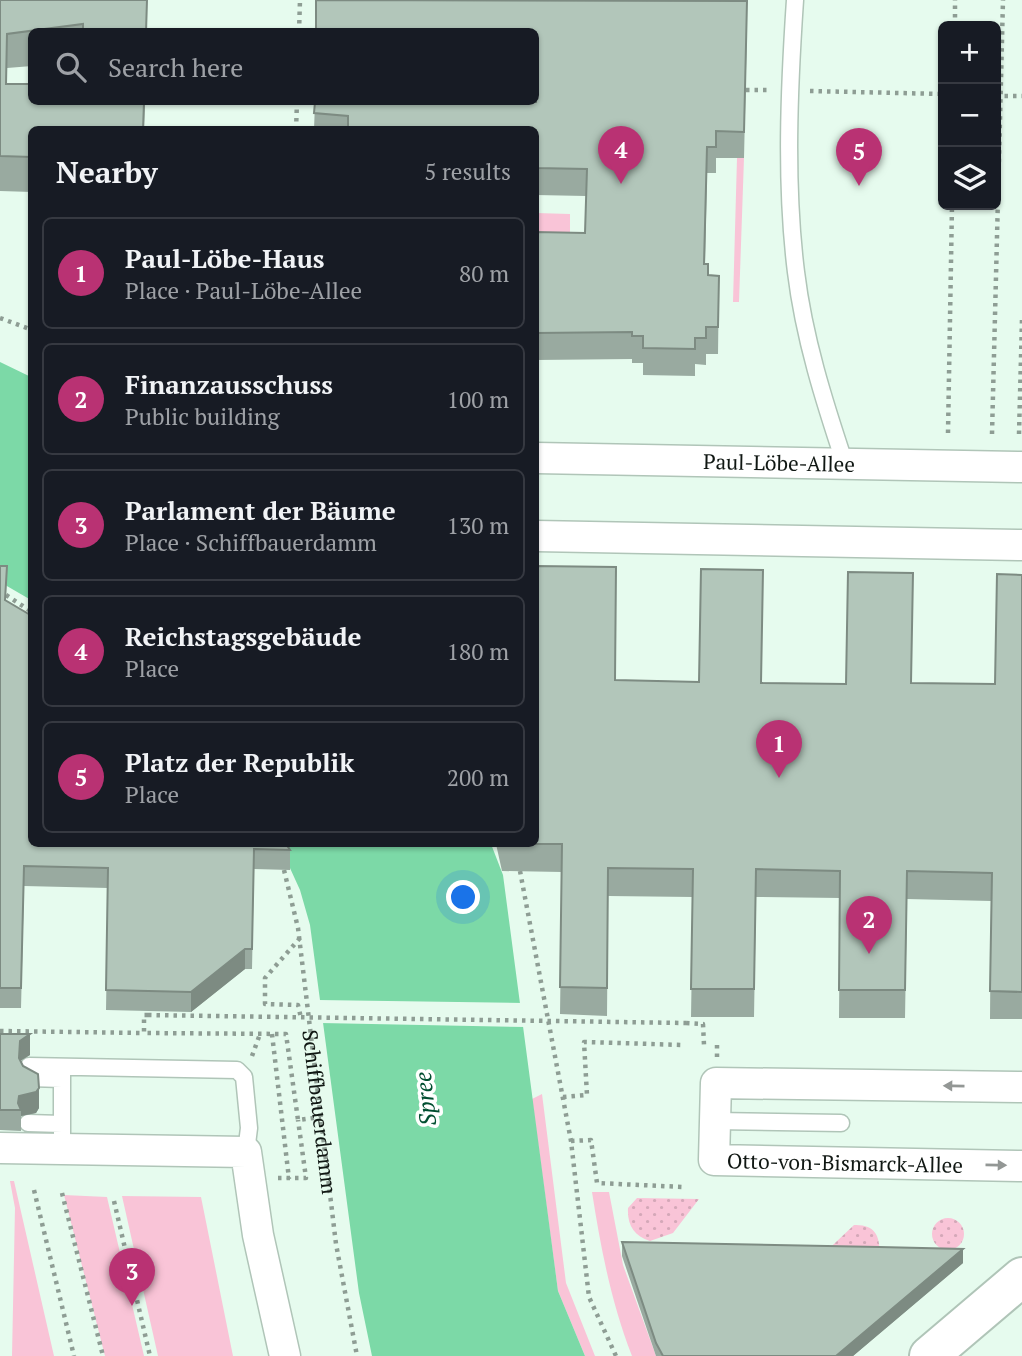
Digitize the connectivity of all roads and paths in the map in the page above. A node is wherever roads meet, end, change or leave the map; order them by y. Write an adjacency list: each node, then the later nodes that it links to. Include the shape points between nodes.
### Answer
1 (300, 0): 6 (path)
2 (795, 0): 25 (lane, via 791,170 796,273 820,390)
3 (955, 0): 5 (path)
4 (1003, 0): 7 (path)
5 (955, 21)
6 (299, 28)
7 (999, 84)
8 (746, 90): 9 (path)
9 (770, 90)
10 (813, 91): 11 (path)
11 (938, 94)
12 (1001, 96): 13 (path)
13 (1022, 96)
14 (297, 105): 15 (path)
15 (296, 126)
16 (997, 147): 22 (path)
17 (952, 210): 21 (path)
18 (0, 318): 20 (path)
19 (1022, 319): 23 (path)
20 (28, 328)
21 (948, 433)
22 (992, 433)
23 (1019, 434)
24 (539, 458): 25 (street, Paul-Löbe-Allee)
25 (845, 464): 26 (street, Paul-Löbe-Allee)
26 (1022, 467)
27 (539, 536): 28 (street)
28 (1022, 545)
29 (6, 595): 30 (path)
30 (28, 609)
31 (284, 870): 33 (path, Schiffbauerdamm)
32 (520, 871): 43 (path)
33 (300, 938): 34 (path, via 265,978 265,1004 298,1005); 44 (path, Schiffbauerdamm)
34 (301, 1018): 36 (path, bridge, via 144,1015); 39 (path, bridge, via 703,1024)
35 (0, 1031): 36 (path)
36 (145, 1033): 37 (path)
37 (272, 1034): 45 (path, via 286,1034); 54 (path)
38 (684, 1045): 43 (path, via 584,1042 587,1096)
39 (704, 1045)
40 (29, 1072): 41 (lane)
41 (62, 1073): 49 (lane); 52 (lane, via 237,1070 244,1077)
42 (1022, 1087): 46 (street, Otto-von-Bismarck-Allee, one-way to 46, via 716,1083)
43 (563, 1097): 50 (path)
44 (321, 1117): 45 (path); 64 (path, Schiffbauerdamm, via 336,1244)
45 (298, 1120): 54 (path, via 306,1178)
46 (715, 1121): 48 (lane); 53 (street, Otto-von-Bismarck-Allee, one-way to 53, via 714,1160)
47 (28, 1122): 49 (lane)
48 (841, 1123)
49 (62, 1136): 51 (street); 52 (street)
50 (571, 1141): 55 (path, via 591,1140 597,1183); 65 (path, via 589,1297)
51 (0, 1148)
52 (248, 1165): 54 (path); 63 (street)
53 (1022, 1166)
54 (289, 1179)
55 (683, 1187)
56 (34, 1190): 60 (path)
57 (62, 1193): 61 (path)
58 (114, 1201): 62 (path)
59 (1022, 1277): 66 (street)
60 (74, 1356)
61 (103, 1356)
62 (150, 1356)
63 (285, 1356)
64 (357, 1356)
65 (616, 1356)
66 (929, 1356)

